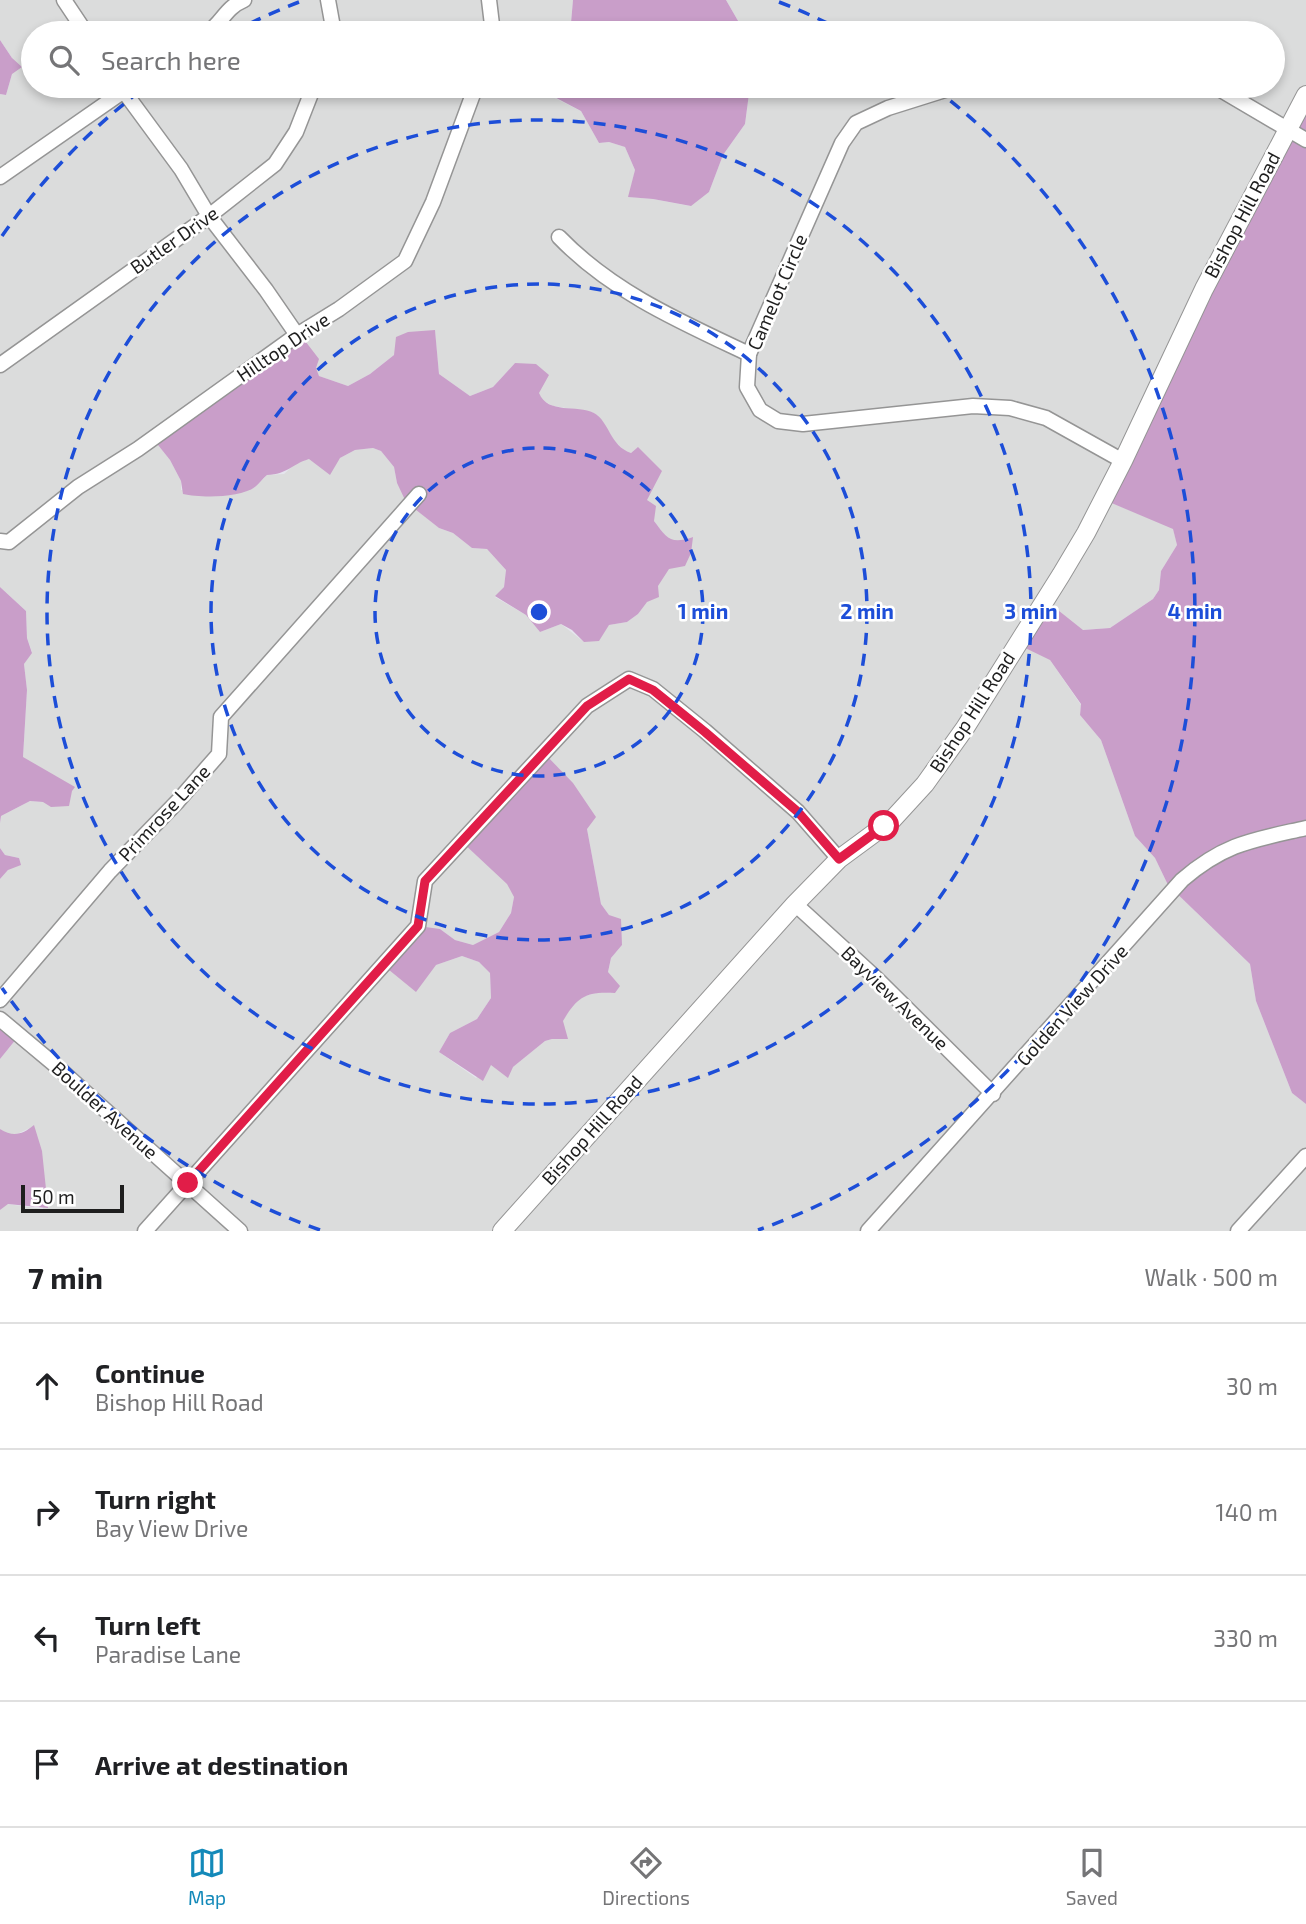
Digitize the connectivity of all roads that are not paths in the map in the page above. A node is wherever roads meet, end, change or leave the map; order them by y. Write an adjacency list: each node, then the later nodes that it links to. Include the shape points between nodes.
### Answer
1 (64, 0): 6 (street)
2 (244, 0): 5 (street)
3 (328, 0): 8 (street)
4 (489, 0): 9 (street)
5 (229, 3): 7 (street)
6 (78, 21)
7 (220, 21)
8 (332, 21)
9 (492, 21)
10 (1306, 95): 17 (street, Bishop Hill Road)
11 (110, 98): 19 (street)
12 (133, 98): 20 (street)
13 (309, 98): 20 (street, Butler Drive, via 296,132 275,164)
14 (472, 98): 22 (street, Hilltop Drive, via 433,202 405,261)
15 (918, 98): 23 (street, Camelot Circle, via 856,123 842,143)
16 (1234, 98): 17 (street)
17 (1286, 130): 18 (street); 25 (street, Bishop Hill Road)
18 (1306, 140)
19 (0, 177)
20 (209, 216): 22 (street); 24 (street, Butler Drive)
21 (559, 237): 23 (street, via 612,283)
22 (297, 335): 27 (street, Hilltop Drive)
23 (749, 355): 25 (street, Camelot Circle, via 747,387 760,410 778,421 803,424 973,407 1010,408 1046,418)
24 (0, 365)
25 (1123, 461): 29 (street, Bishop Hill Road, via 1061,575 925,784 891,820)
26 (419, 494): 31 (street, Primrose Lane, via 221,717 219,754 110,871)
27 (3, 542)
28 (1306, 828): 33 (street, Golden View Drive, via 1247,842 1204,861 1182,880)
29 (839, 859): 30 (street, Bishop Hill Road); 35 (street, via 798,812 653,690 629,679 587,706 425,881 418,926)
30 (796, 904): 33 (street, Bayview Avenue); 38 (street, Bishop Hill Road)
31 (0, 1000)
32 (0, 1019): 35 (street, Boulder Avenue)
33 (993, 1094): 39 (street, Golden View Drive)
34 (1306, 1156): 40 (street)
35 (188, 1183): 36 (street); 37 (street, Boulder Avenue)
36 (145, 1231)
37 (240, 1231)
38 (502, 1231)
39 (868, 1231)
40 (1238, 1231)

